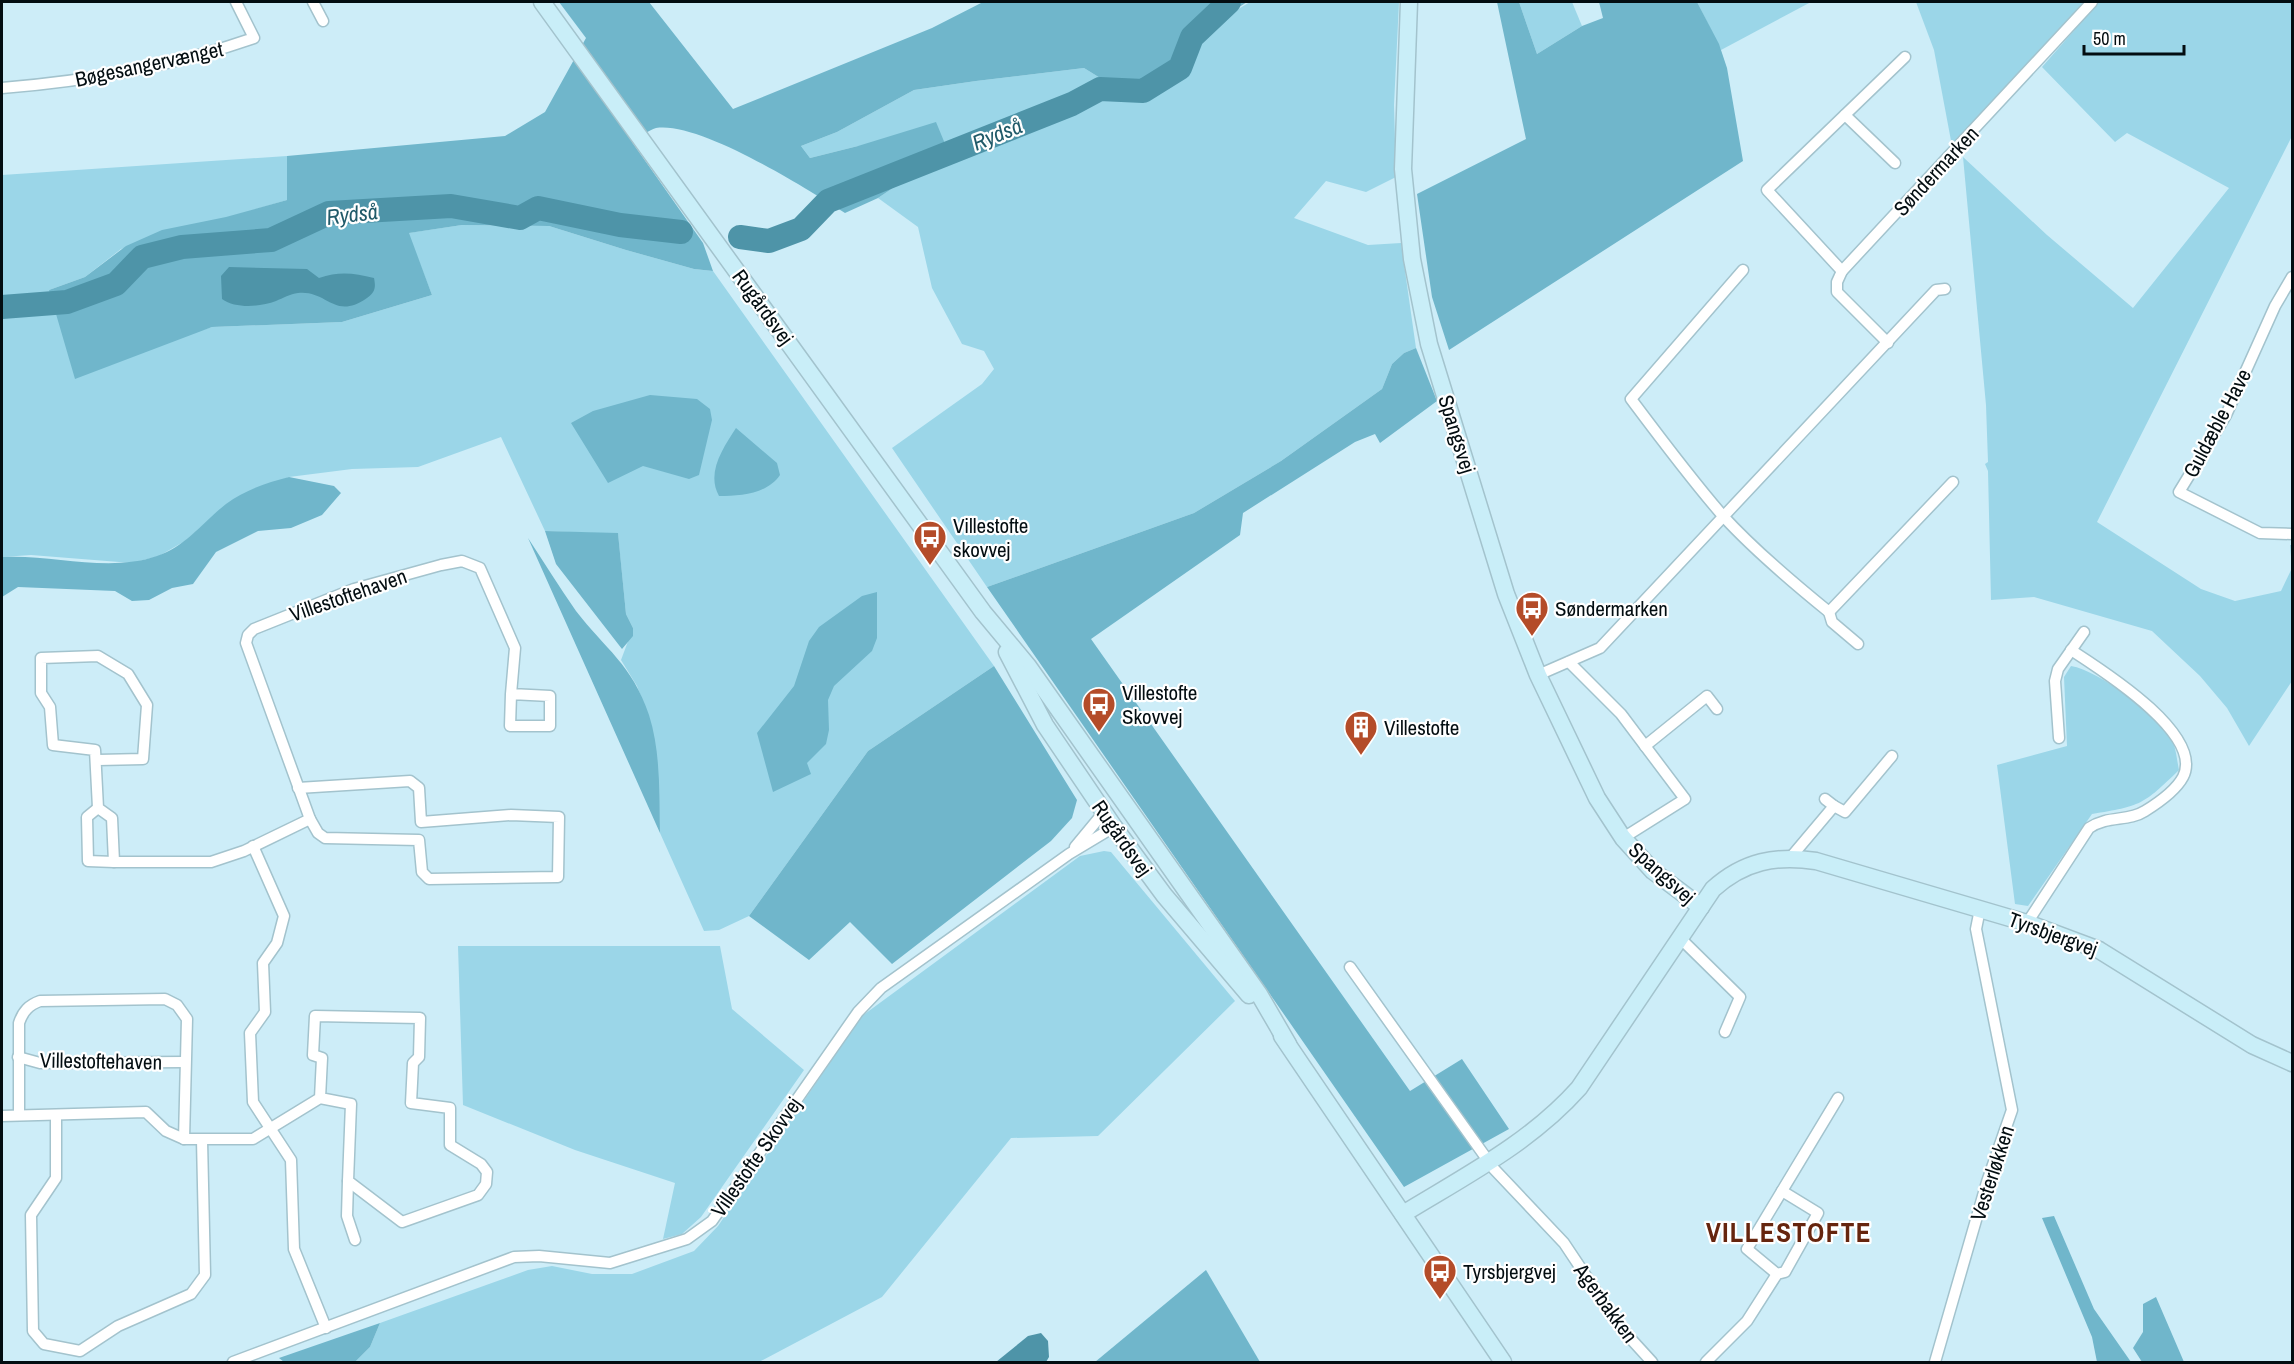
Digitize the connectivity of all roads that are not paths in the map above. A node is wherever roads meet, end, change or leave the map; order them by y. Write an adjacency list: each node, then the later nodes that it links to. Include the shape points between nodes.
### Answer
1 (236, 2): 8 (street, Bøgesangervænget, via 254,38 199,57 134,71)
2 (314, 2): 6 (street)
3 (542, 2): 19 (main road, Rugårdsvej)
4 (1409, 2): 25 (main road, Spangsvej, via 1403,169 1420,305 1506,594)
5 (2092, 2): 12 (street, Søndermarken)
6 (323, 21)
7 (1905, 57): 9 (street)
8 (2, 88)
9 (1845, 115): 10 (street); 12 (street, via 1767,190)
10 (1895, 163)
11 (1743, 270): 17 (street, via 1632,399)
12 (1842, 271): 15 (street, via 1838,292)
13 (2292, 277): 18 (street, Guldæble Have, via 2226,415 2179,492 2260,532)
14 (1945, 289): 15 (street, via 1936,290)
15 (1888, 343): 17 (street)
16 (1953, 482): 20 (street)
17 (1724, 517): 20 (street, via 1777,569); 24 (street, via 1600,648)
18 (2292, 534)
19 (983, 612): 33 (main road, Rugårdsvej, via 1028,666); 35 (main road, Rugårdsvej, via 1045,725)
20 (1829, 612): 22 (street, via 1832,622)
21 (2084, 632): 23 (street)
22 (1858, 644)
23 (2071, 650): 28 (street, via 2055,681); 45 (street, via 2139,695 2182,748 2184,776 2144,812 2101,820 2089,828)
24 (1569, 662): 25 (street); 29 (street, Spangsvej, via 1621,714)
25 (1538, 675): 38 (main road, Spangsvej, via 1597,798)
26 (511, 694): 26 (street, Villestoftehaven, via 550,696 550,726 510,726); 32 (street, Villestoftehaven, via 515,648 480,568 471,563 441,565 354,589 254,628 246,643)
27 (1717, 709): 29 (street, via 1707,696)
28 (2059, 738)
29 (1645, 746): 38 (street, Spangsvej, via 1685,799)
30 (1892, 756): 41 (street, via 1845,812 1830,803)
31 (98, 760): 31 (street, via 95,750 53,744 50,707 41,693 41,658 98,656 128,674 147,705 143,759); 34 (street)
32 (298, 788): 36 (street, Villestoftehaven); 36 (street, Villestoftehaven, via 410,781 419,788 421,822 511,815 559,817 558,877 429,879 422,872 419,840 325,838)
33 (1122, 800): 35 (main road); 37 (main road, Rugårdsvej)
34 (98, 807): 42 (street, via 112,818); 42 (street, via 87,817 88,861)
35 (1104, 812): 37 (main road, via 1117,813); 40 (street, Villestofte Skovvej)
36 (310, 819): 39 (street)
37 (1123, 820): 40 (street, Villestofte Skovvej); 49 (main road, Rugårdsvej, via 1164,895); 49 (main road, Rugårdsvej, via 1155,865 1192,898 1259,994)
38 (1623, 838): 43 (main road, Spangsvej, via 1653,871)
39 (253, 846): 42 (street, via 211,862); 58 (street, via 284,915 277,943 263,963 265,1012 250,1033 253,1102)
40 (1069, 854): 67 (street, Villestofte Skovvej, via 881,988 712,1221 687,1239 610,1263 514,1257)
41 (1791, 857): 43 (main road, Tyrsbjergvej, via 1748,865 1728,875); 44 (main road, Tyrsbjergvej)
42 (114, 862)
43 (1701, 907): 46 (main road, Tyrsbjergvej)
44 (1980, 909): 45 (main road, Tyrsbjergvej); 72 (street, Vesterløkken, via 1976,929 2012,1110)
45 (2027, 923): 52 (main road, Tyrsbjergvej, via 2099,950 2252,1045)
46 (1680, 938): 48 (street, via 1740,997); 61 (main road, Tyrsbjergvej, via 1579,1088 1541,1126)
47 (1350, 967): 61 (street)
48 (1725, 1032)
49 (1288, 1044): 64 (main road, Rugårdsvej)
50 (18, 1057): 51 (street, Villestoftehaven, via 40,1063); 51 (street, Villestoftehaven, via 19,1023 31,1004 165,999 177,1005 187,1019); 55 (street, Villestoftehaven)
51 (185, 1062): 59 (street, Villestoftehaven)
52 (2292, 1063)
53 (321, 1098): 58 (street); 62 (street, via 351,1104); 62 (street, via 322,1058 313,1055 315,1016 420,1018 419,1058 412,1063 411,1103 450,1108 450,1145 487,1172 486,1184 478,1195 402,1222)
54 (1838, 1098): 63 (street)
55 (19, 1115): 56 (street); 57 (street)
56 (56, 1115): 59 (street, via 146,1112 166,1131); 60 (street, via 56,1178 31,1215 33,1331 52,1348 80,1351 118,1326 191,1294 205,1275)
57 (2, 1116)
58 (272, 1129): 60 (street, via 253,1139); 67 (street, via 291,1160 294,1249)
59 (184, 1139): 60 (street)
60 (202, 1140)
61 (1489, 1162): 64 (main road, Tyrsbjergvej); 70 (street, Agerbakken, via 1564,1243 1620,1327)
62 (348, 1181): 65 (street, via 347,1216)
63 (1782, 1191): 66 (street, via 1747,1250); 66 (street, via 1818,1213 1785,1272)
64 (1403, 1214): 69 (main road, Rugårdsvej)
65 (355, 1240)
66 (1777, 1274): 71 (street, via 1747,1321)
67 (326, 1328): 68 (street, Villestofte Skovvej)
68 (233, 1362)
69 (1503, 1362)
70 (1652, 1362)
71 (1706, 1362)
72 (1935, 1362)

